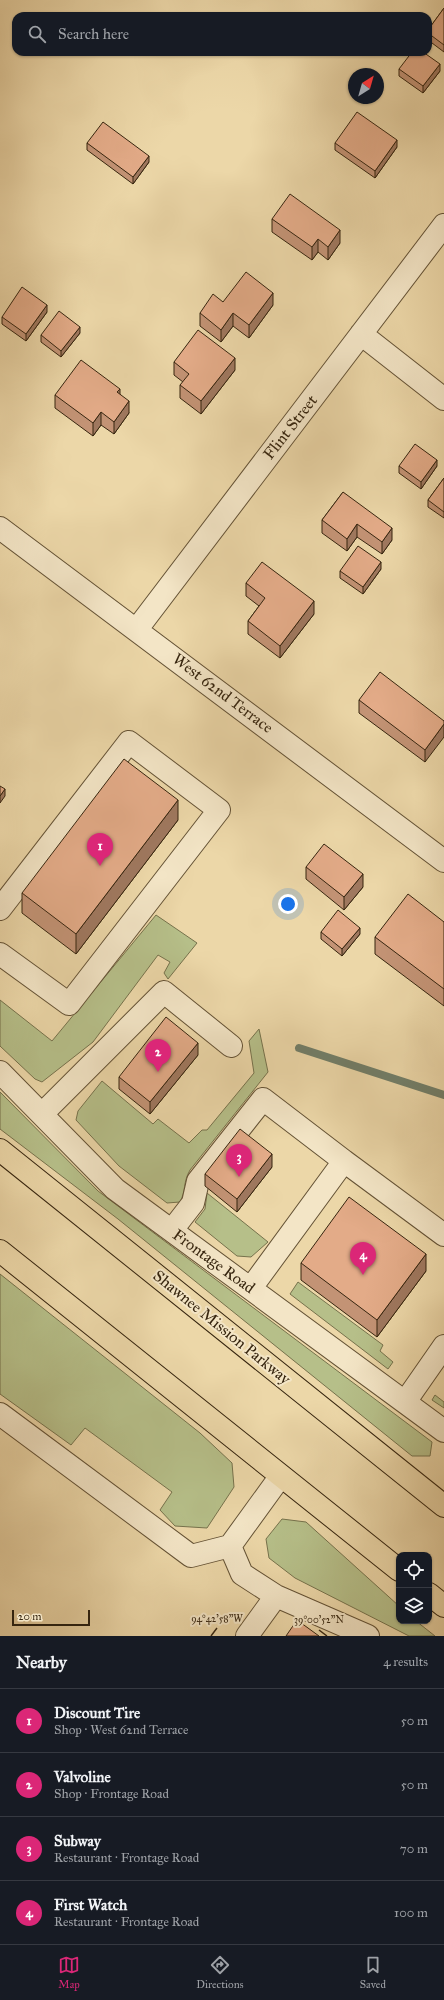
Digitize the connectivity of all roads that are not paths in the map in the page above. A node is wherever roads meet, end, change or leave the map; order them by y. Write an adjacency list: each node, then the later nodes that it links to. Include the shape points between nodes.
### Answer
1 (444, 225): 2 (street, Flint Street)
2 (361, 334): 3 (street); 5 (street, Flint Street)
3 (444, 399)
4 (0, 528): 5 (street, West 62nd Terrace)
5 (137, 629): 6 (street, West 62nd Terrace)
6 (444, 861)
7 (0, 909): 8 (street, via 130,742 219,810 69,1004)
8 (0, 954)
9 (231, 1046): 11 (street, via 164,992)
10 (0, 1072): 11 (street, Frontage Road)
11 (42, 1114): 14 (street, Frontage Road, via 115,1189)
12 (0, 1150): 23 (highway, Shawnee Mission Parkway)
13 (344, 1161): 14 (street, via 263,1099 198,1181 193,1203); 15 (street); 17 (street)
14 (172, 1230): 17 (street, Frontage Road)
15 (444, 1235)
16 (0, 1251): 22 (highway)
17 (251, 1288): 19 (street, Frontage Road)
18 (444, 1346): 19 (street)
19 (405, 1402): 21 (street, Frontage Road)
20 (3, 1424): 24 (street, via 191,1556)
21 (444, 1431)
22 (280, 1477): 24 (street); 25 (highway)
23 (443, 1502)
24 (230, 1546): 26 (street, via 242,1574)
25 (396, 1568)
26 (276, 1596): 29 (street); 30 (street)
27 (432, 1596): 28 (highway)
28 (444, 1606)
29 (247, 1636)
30 (368, 1636)

